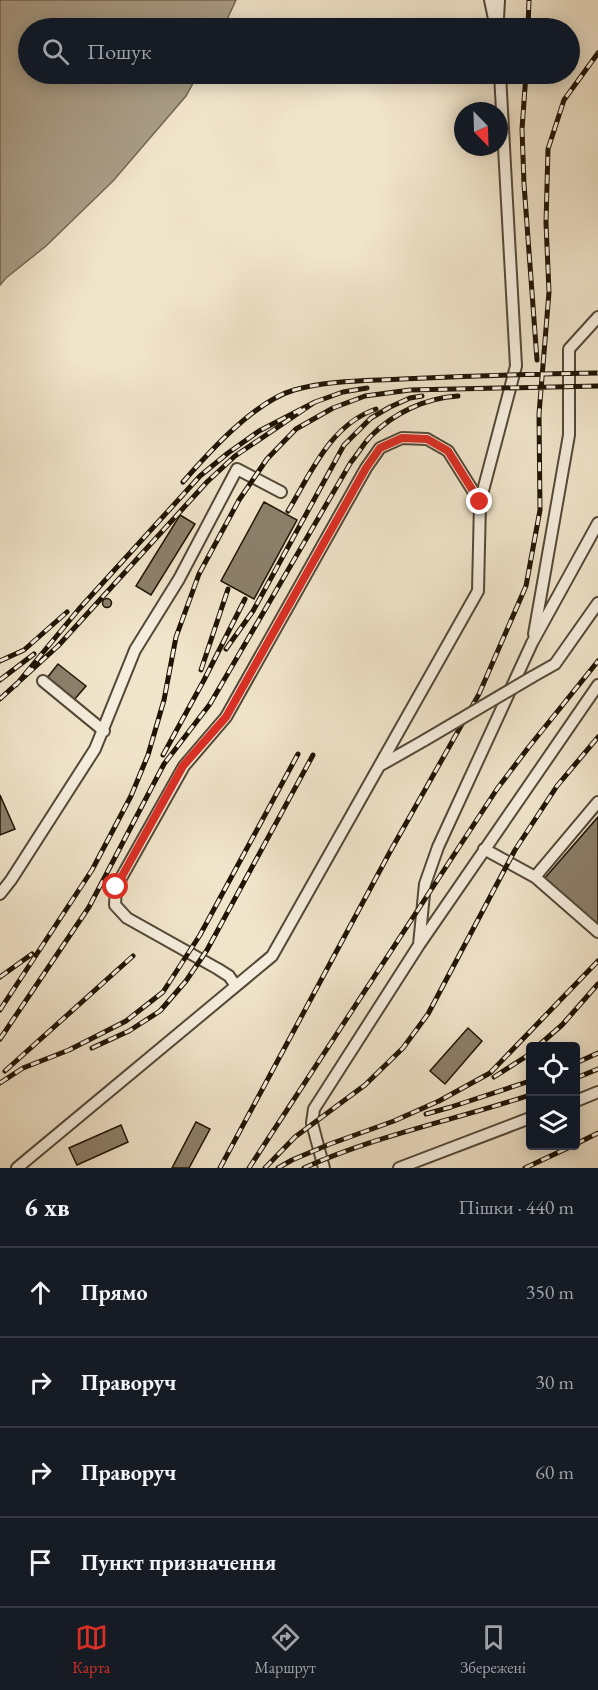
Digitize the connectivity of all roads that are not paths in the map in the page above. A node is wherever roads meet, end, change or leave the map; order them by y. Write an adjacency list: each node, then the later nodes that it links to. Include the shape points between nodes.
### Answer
1 (490, 0): 3 (lane)
2 (499, 0): 4 (lane)
3 (494, 18)
4 (498, 18)
5 (501, 84): 8 (lane, via 516,366)
6 (598, 317): 11 (lane, via 569,349 570,435)
7 (281, 492): 14 (lane, via 237,469 179,579 135,650)
8 (480, 502): 15 (lane, via 478,591); 22 (lane, via 448,451 427,439 402,438 380,448 226,717 183,766 116,887 115,905 127,918 218,969)
9 (598, 523): 11 (lane)
10 (598, 603): 15 (lane, bridge, via 555,664)
11 (532, 643): 21 (lane, via 438,847 425,884)
12 (43, 681): 14 (lane)
13 (598, 685): 17 (lane)
14 (104, 731): 19 (lane)
15 (379, 766): 22 (lane, via 272,956)
16 (598, 802): 18 (lane)
17 (484, 849): 18 (lane); 21 (lane)
18 (535, 877): 20 (lane)
19 (0, 894)
20 (598, 932)
21 (419, 945): 27 (lane, via 314,1109 312,1123)
22 (236, 986): 26 (lane)
23 (598, 1092): 24 (lane)
24 (580, 1099)
25 (526, 1120): 28 (lane)
26 (16, 1168)
27 (324, 1168)
28 (399, 1168)

